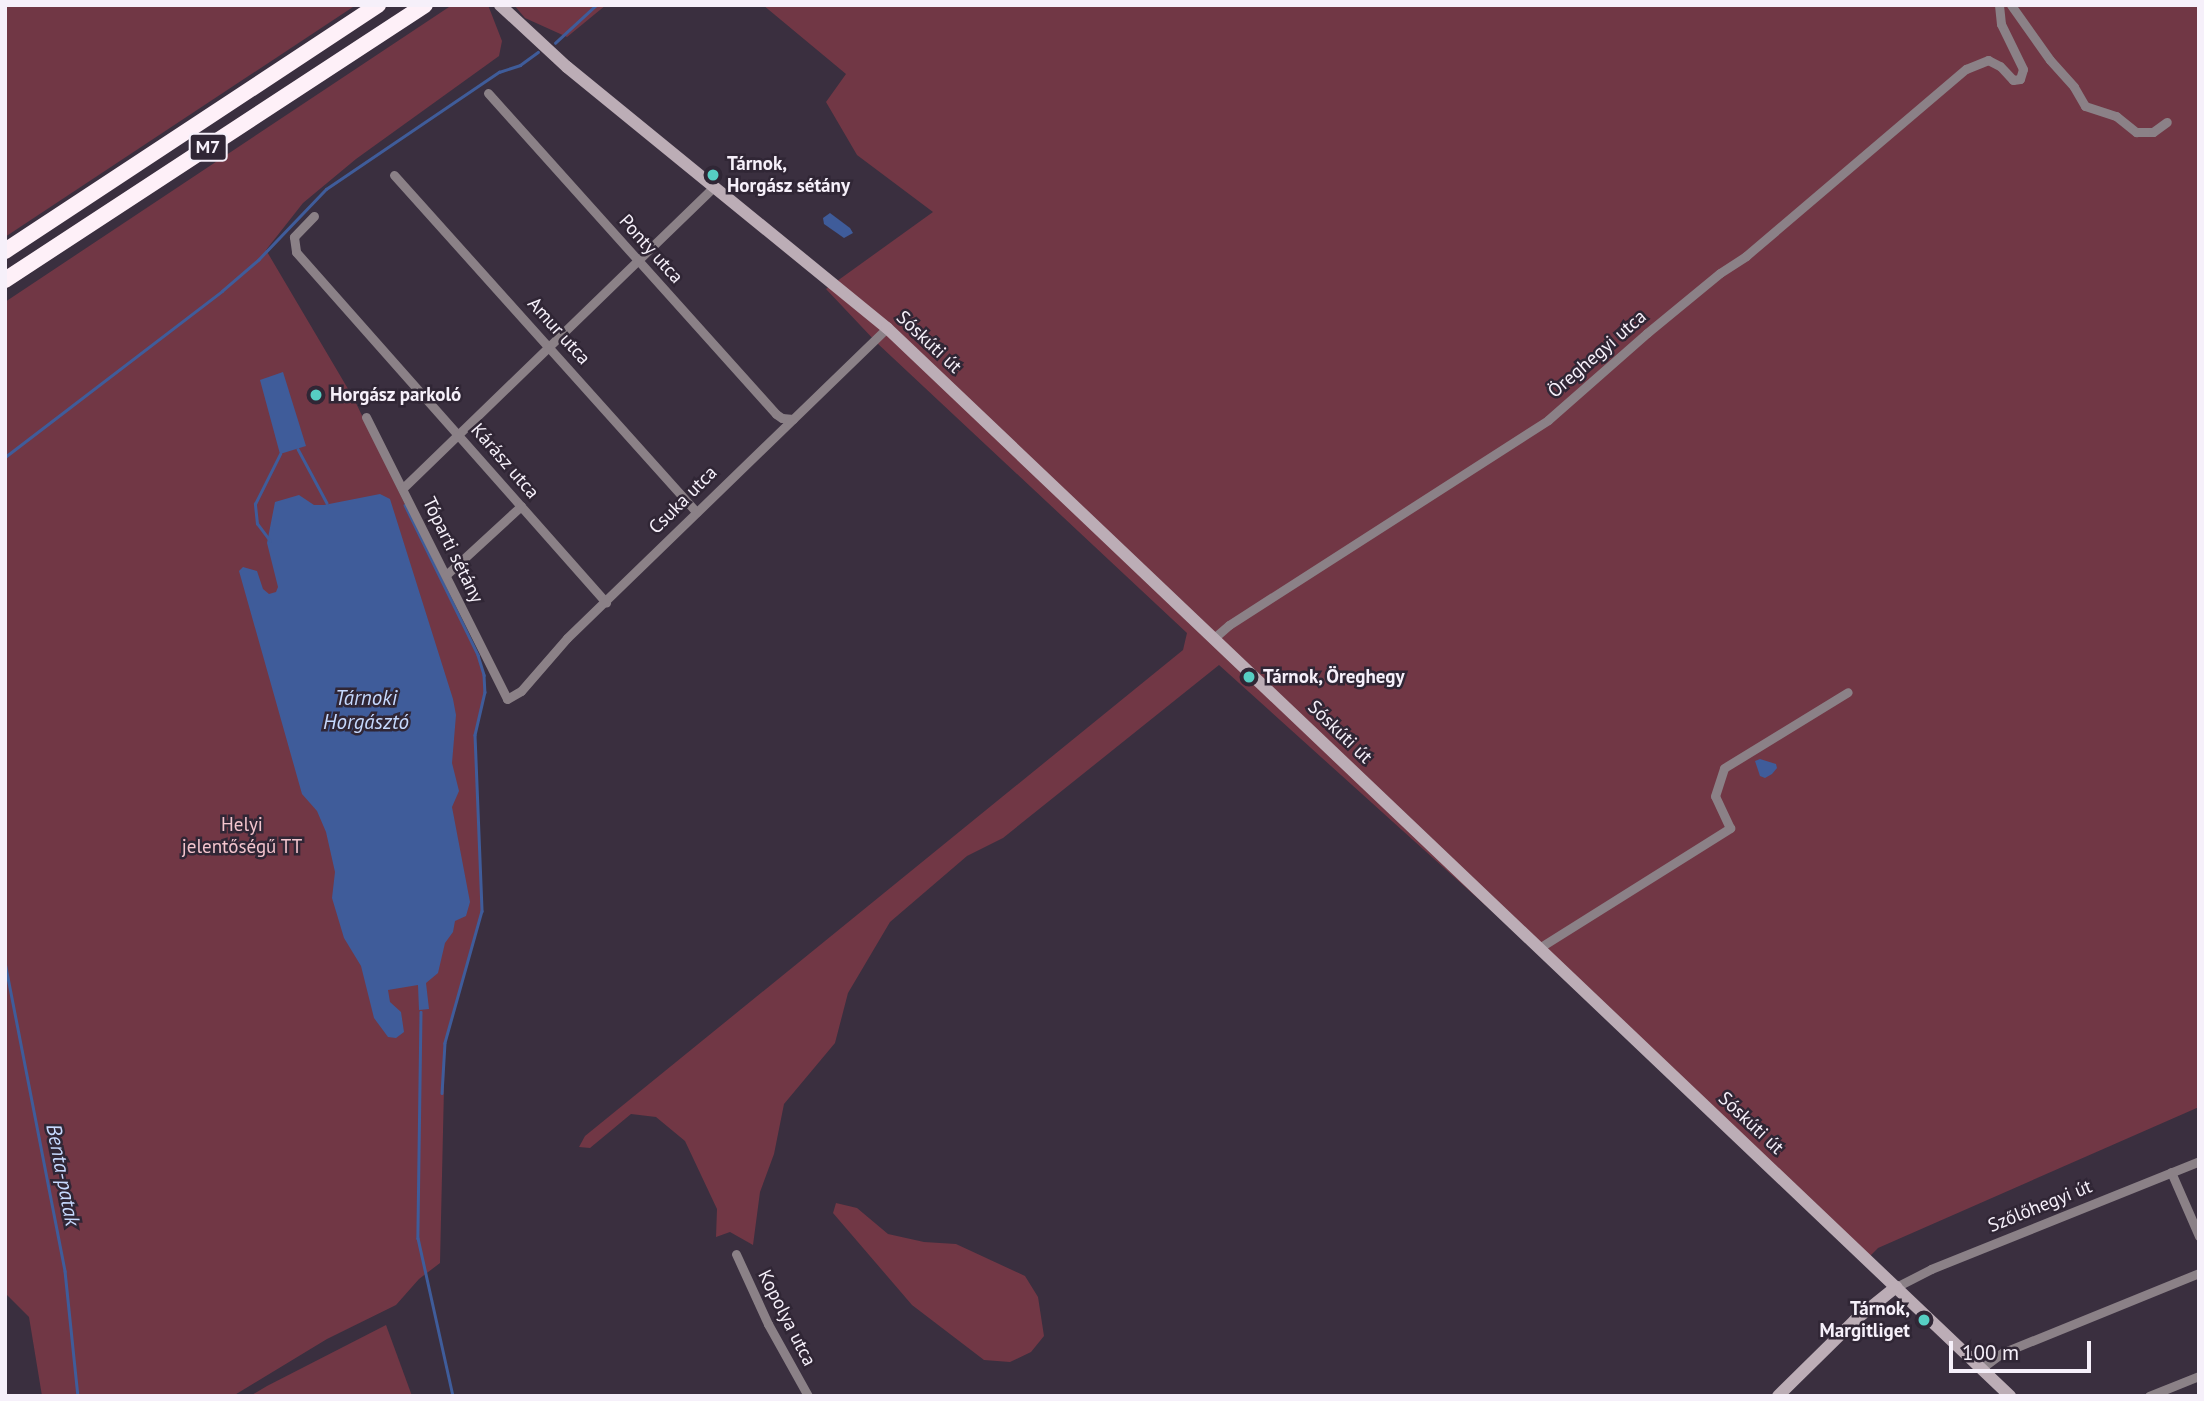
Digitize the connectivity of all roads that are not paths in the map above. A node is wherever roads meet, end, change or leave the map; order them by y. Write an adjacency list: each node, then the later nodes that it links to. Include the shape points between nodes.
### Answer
1 (378, 5): 11 (highway, M7)
2 (425, 5): 13 (highway, M7)
3 (500, 5): 9 (main road, Sóskúti út, via 567,67)
4 (2000, 5): 24 (street, Öreghegyi utca, via 2001,24 2023,69 2017,81 1994,62 1978,63 1958,74 1535,430)
5 (2011, 5): 7 (street, via 2085,106 2116,116 2136,132 2153,132)
6 (488, 93): 12 (street, Ponty utca)
7 (2167, 122)
8 (394, 174): 15 (street, Amur utca)
9 (715, 186): 12 (street); 14 (main road, Sóskúti út)
10 (314, 216): 18 (street, Kárász utca, via 294,237 296,252)
11 (5, 251)
12 (638, 260): 15 (street); 17 (street, Ponty utca, via 776,414)
13 (5, 280)
14 (887, 328): 17 (street, Csuka utca); 24 (main road, Sóskúti út)
15 (549, 346): 18 (street); 21 (street, Amur utca)
16 (366, 416): 19 (street, Tóparti sétány)
17 (793, 419): 21 (street, Csuka utca)
18 (458, 434): 19 (street); 20 (street, Kárász utca)
19 (403, 488): 22 (street, Tóparti sétány)
20 (522, 506): 22 (street); 23 (street, Kárász utca)
21 (696, 512): 23 (street, Csuka utca)
22 (446, 575): 26 (street, Tóparti sétány)
23 (606, 602): 26 (street, Csuka utca, via 552,652 521,691)
24 (1214, 638): 27 (main road, Sóskúti út)
25 (1848, 692): 27 (street, via 1724,768 1715,796 1730,828)
26 (507, 699)
27 (1539, 948): 33 (main road, Sóskúti út)
28 (2199, 1161): 29 (street, Szőlőhegyi út)
29 (2171, 1172): 30 (street); 33 (street, Szőlőhegyi út)
30 (2199, 1236)
31 (736, 1254): 36 (street, Kopolya utca)
32 (2199, 1273): 34 (street, via 2002,1353)
33 (1896, 1287): 34 (main road, Sóskúti út); 37 (main road)
34 (1982, 1368): 38 (main road, Sóskúti út)
35 (2199, 1376): 39 (street)
36 (808, 1396)
37 (1778, 1396)
38 (2011, 1396)
39 (2149, 1396)

